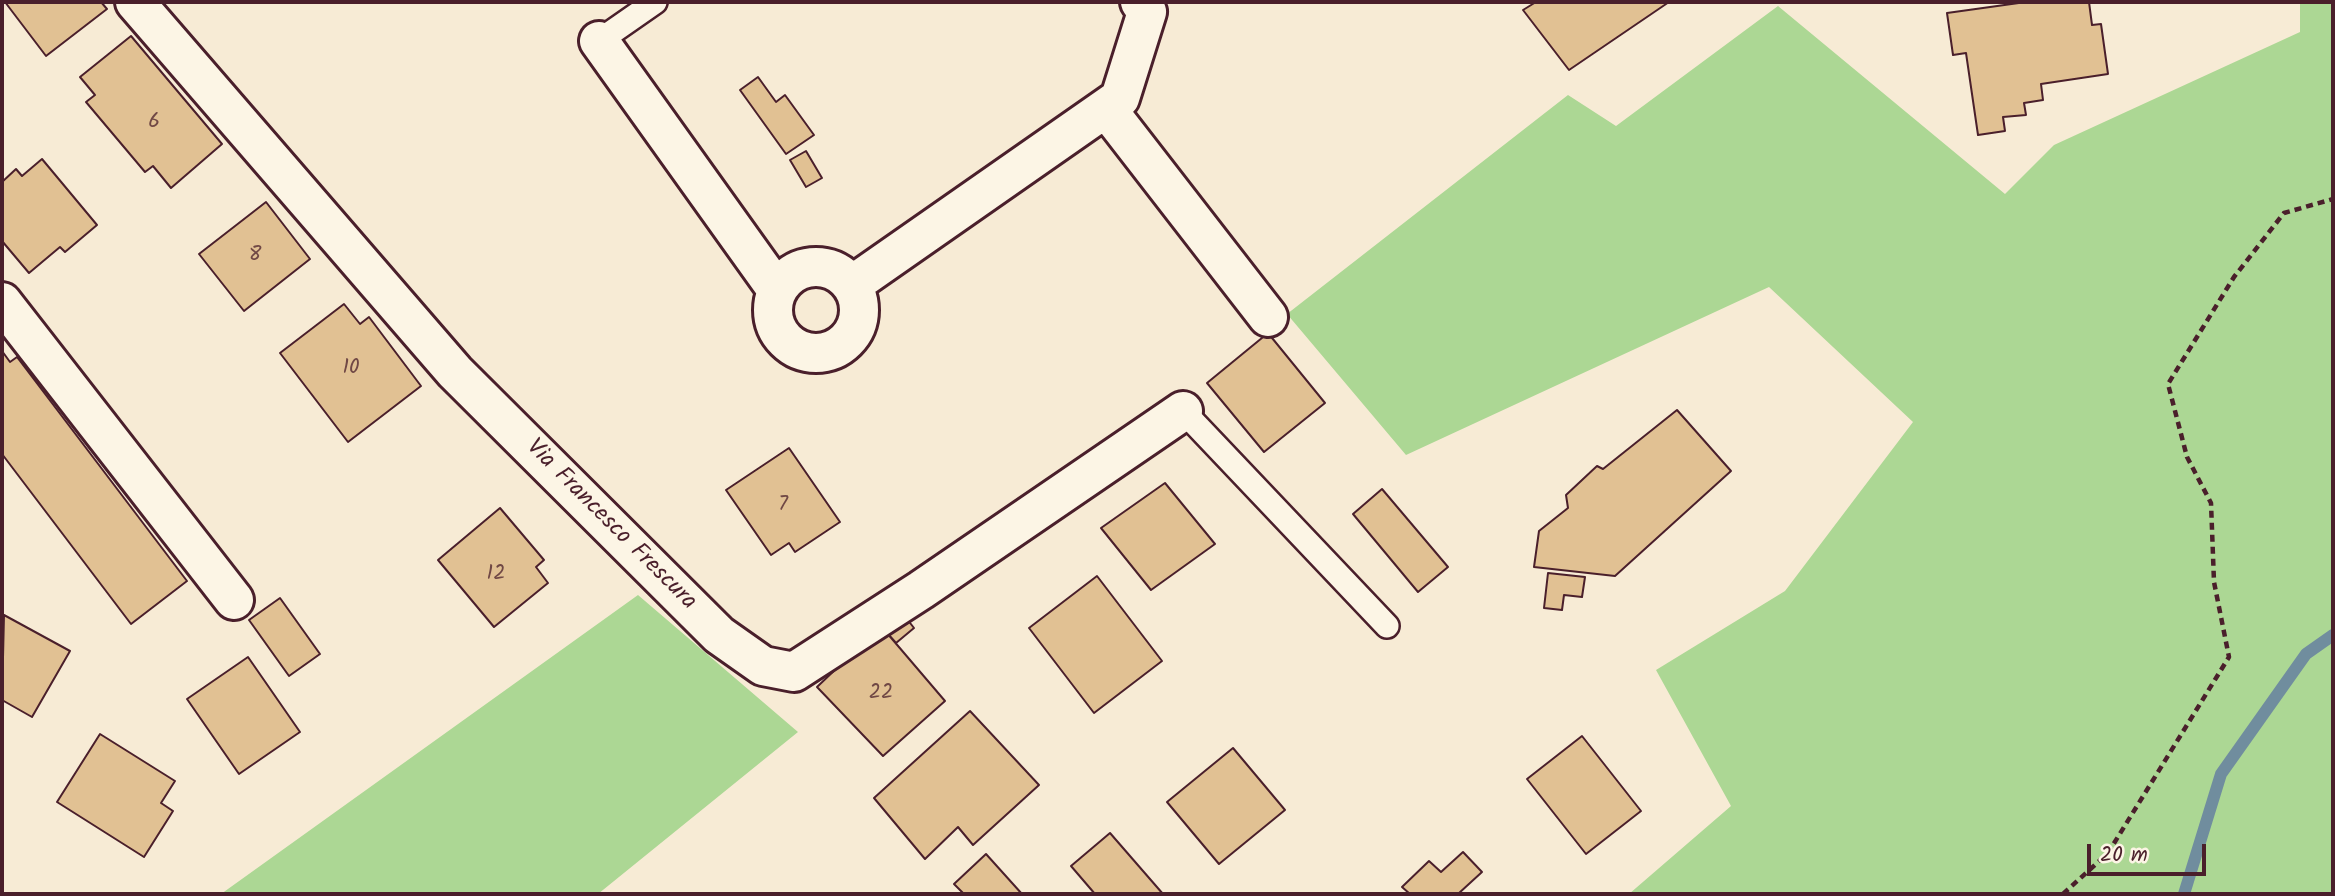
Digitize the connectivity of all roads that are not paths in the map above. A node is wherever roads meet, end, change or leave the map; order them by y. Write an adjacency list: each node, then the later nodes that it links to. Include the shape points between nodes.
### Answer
1 (135, 2): 10 (street, Via Francesco Frescura, via 455,372 719,635 763,666 794,672)
2 (655, 2): 4 (lane)
3 (1140, 2): 5 (street, via 1147,12 1120,98)
4 (599, 41): 7 (street)
5 (1106, 108): 6 (street); 9 (street)
6 (852, 285): 7 (street, via 835,271 813,267 792,274); 7 (street, via 859,306 855,329 841,346 819,354 797,349 780,334 772,313)
7 (777, 290)
8 (8, 310): 11 (street)
9 (1268, 317)
10 (1183, 411): 12 (lane)
11 (234, 600)
12 (1387, 626)

